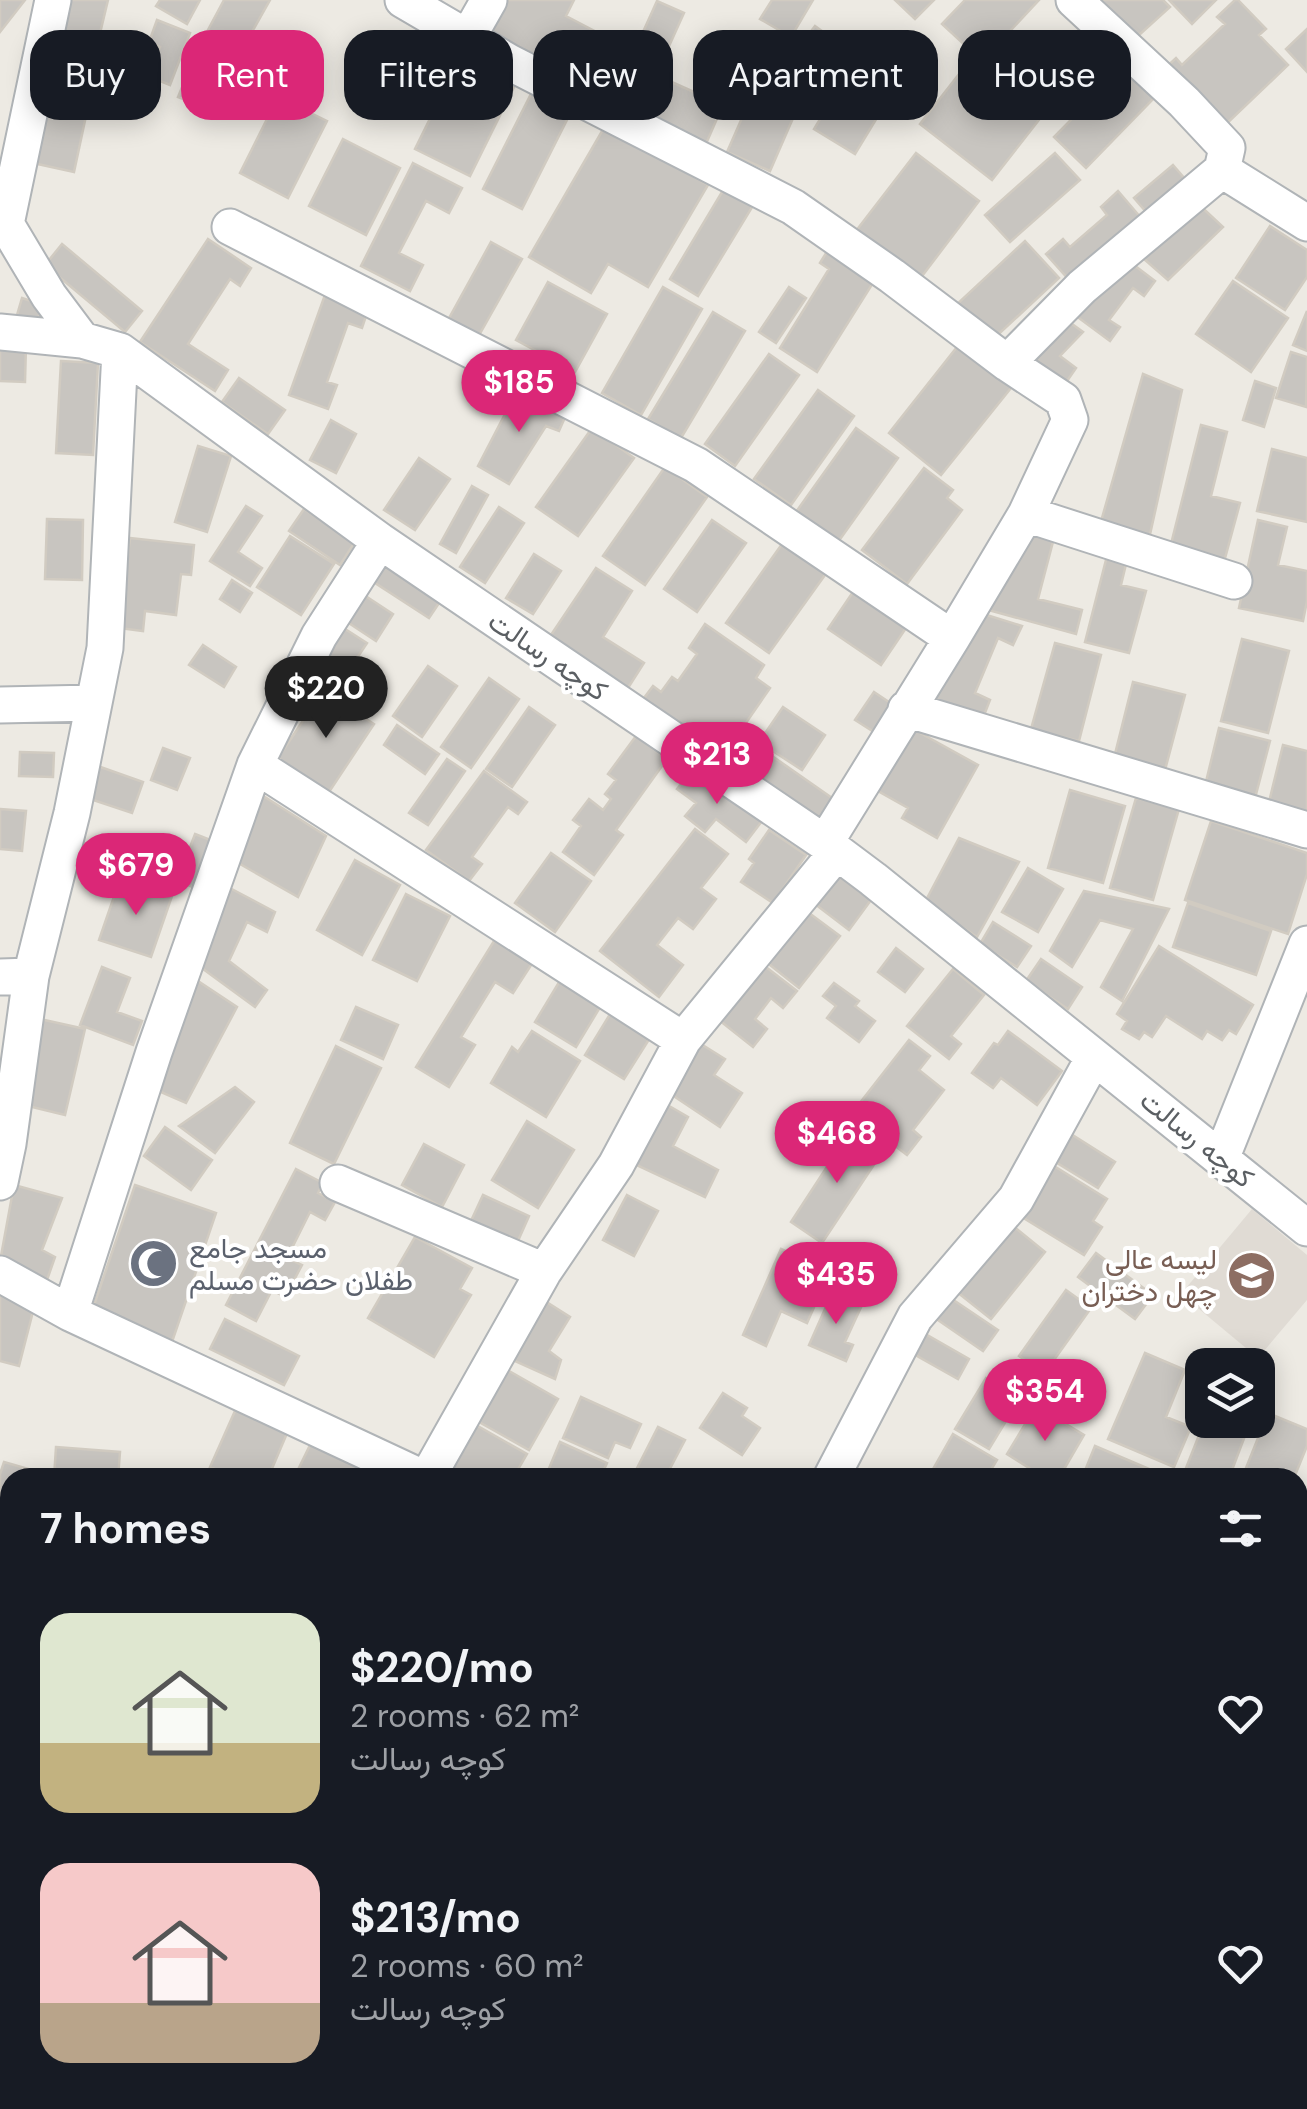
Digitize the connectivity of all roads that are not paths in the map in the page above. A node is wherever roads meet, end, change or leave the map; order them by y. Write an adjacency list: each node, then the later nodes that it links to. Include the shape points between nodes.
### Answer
1 (53, 0): 9 (street)
2 (403, 0): 5 (street)
3 (489, 0): 6 (street)
4 (1074, 0): 8 (street, via 1227,148)
5 (456, 30)
6 (472, 30)
7 (513, 64): 15 (street, via 793,207)
8 (1222, 170): 10 (street); 15 (street, via 1082,287)
9 (3, 222): 13 (street)
10 (1307, 223)
11 (230, 228): 19 (street, via 696,465)
12 (0, 332): 13 (street, کوچه رسالت)
13 (82, 340): 14 (street, کوچه رسالت)
14 (120, 351): 17 (street, کوچه رسالت); 20 (street, via 104,648)
15 (1007, 363): 16 (street, via 1063,400 1070,420)
16 (1026, 514): 18 (street); 19 (street)
17 (380, 541): 23 (street, via 319,636); 25 (street, کوچه رسالت)
18 (1234, 580)
19 (952, 638): 22 (street)
20 (94, 703): 21 (street); 27 (street, via 72,813)
21 (0, 705)
22 (906, 710): 24 (street); 25 (street)
23 (256, 764): 28 (street); 36 (street)
24 (1307, 830)
25 (831, 847): 28 (street); 29 (street, کوچه رسالت)
26 (1307, 944): 30 (street)
27 (15, 977): 31 (street, via 8,1144)
28 (683, 1040): 34 (street, via 616,1165)
29 (1094, 1057): 30 (street, کوچه رسالت); 39 (street, via 1016,1199 915,1317)
30 (1221, 1159): 33 (street, کوچه رسالت)
31 (0, 1182)
32 (338, 1183): 34 (street)
33 (1307, 1228)
34 (544, 1271): 38 (street)
35 (0, 1274): 36 (street)
36 (70, 1313): 37 (street)
37 (403, 1468)
38 (431, 1468)
39 (835, 1468)

